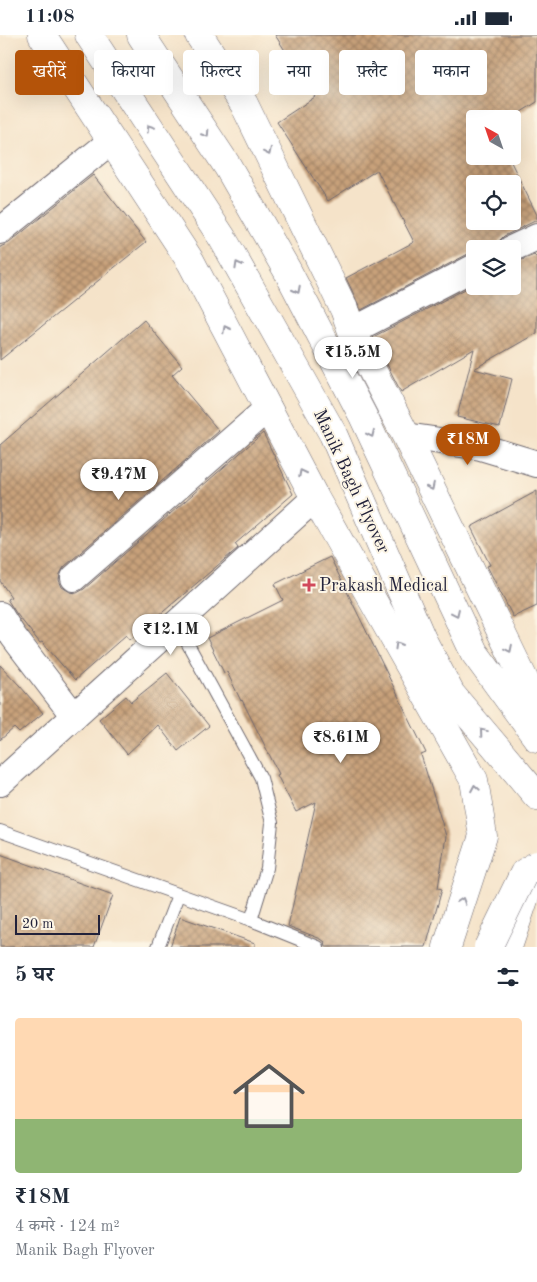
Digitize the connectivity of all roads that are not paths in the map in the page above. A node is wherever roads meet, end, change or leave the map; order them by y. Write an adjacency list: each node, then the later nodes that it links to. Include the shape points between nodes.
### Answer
1 (42, 35): 5 (street)
2 (89, 35): 22 (street, Manik Bagh Flyover, one-way to 2, via 451,694 422,639 333,434 223,239)
3 (141, 35): 20 (street, Manik Bagh Flyover, one-way to 20, via 228,167 287,270 363,416 474,652)
4 (199, 35): 10 (street, one-way to 10, via 244,104)
5 (111, 141): 6 (street); 11 (street, one-way to 5, via 191,262)
6 (0, 231)
7 (537, 237): 8 (street)
8 (521, 244)
9 (466, 272): 10 (street)
10 (352, 331): 12 (street)
11 (268, 408): 14 (street, one-way to 11); 15 (street)
12 (406, 436): 13 (street, via 481,447); 18 (street, one-way to 18)
13 (537, 464)
14 (315, 498): 17 (street); 29 (street, one-way to 14, via 483,836 474,780)
15 (74, 578)
16 (0, 615): 19 (street)
17 (176, 624): 19 (street); 26 (lane, via 261,778 272,823 267,868)
18 (537, 706)
19 (74, 716): 21 (street)
20 (537, 738)
21 (0, 783)
22 (537, 797)
23 (0, 831): 25 (lane)
24 (537, 863): 30 (street, bridge, via 524,873); 31 (street)
25 (178, 895): 26 (lane); 27 (lane)
26 (252, 920): 28 (lane)
27 (158, 947)
28 (318, 947)
29 (447, 947)
30 (488, 947)
31 (508, 947)

